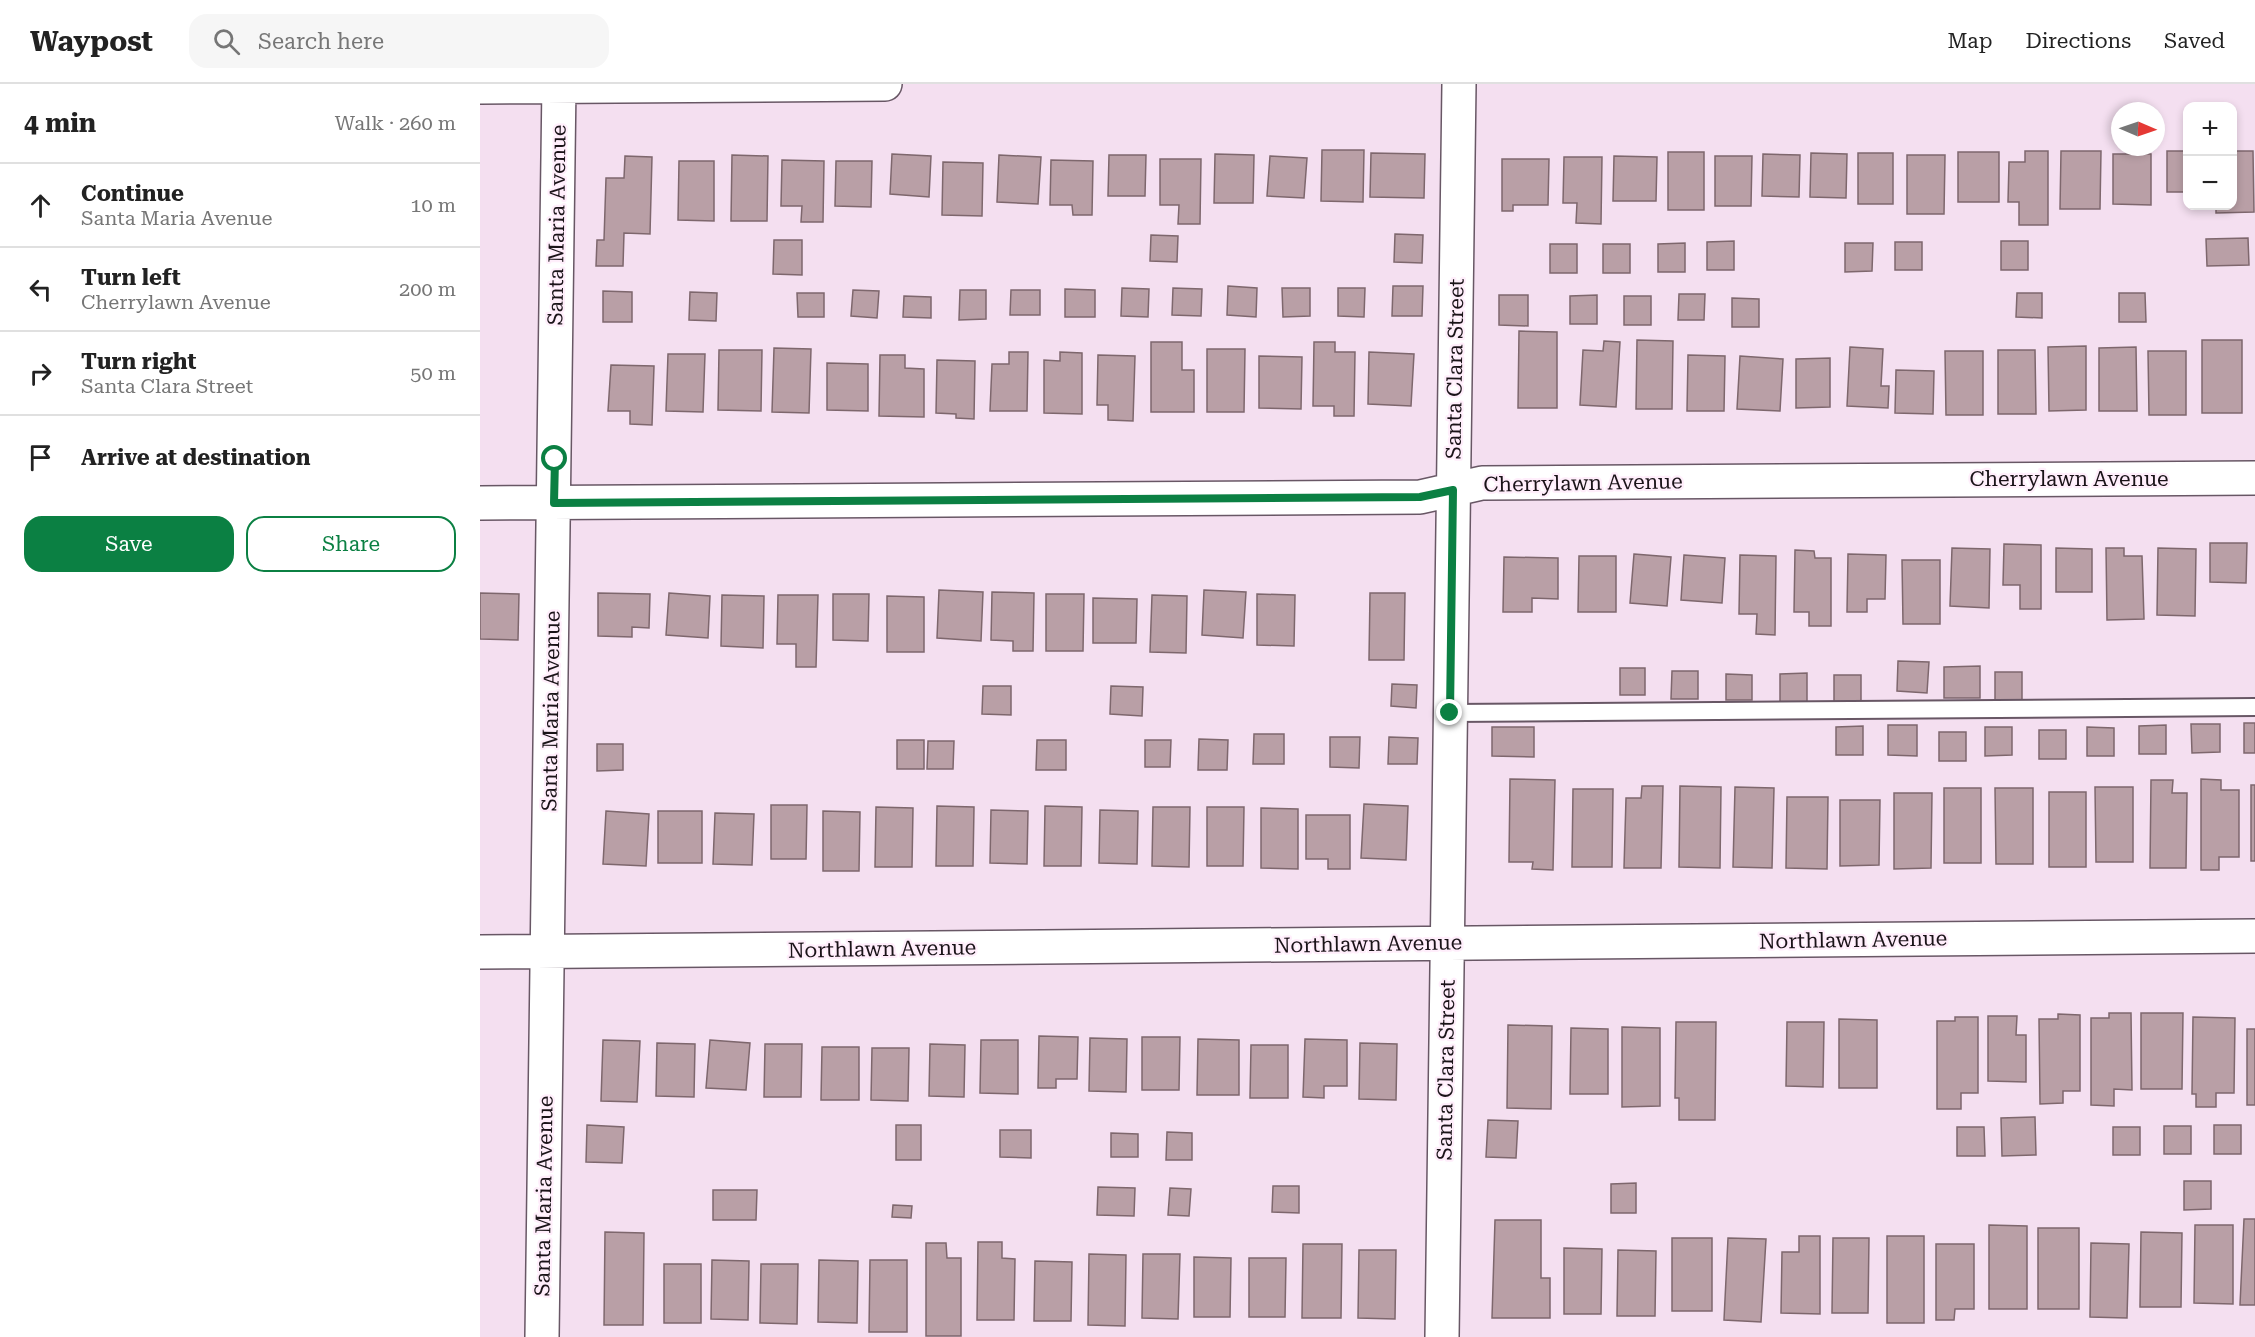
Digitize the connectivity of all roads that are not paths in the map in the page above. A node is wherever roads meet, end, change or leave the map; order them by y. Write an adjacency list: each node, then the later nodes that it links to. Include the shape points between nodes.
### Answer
1 (885, 84): 3 (street)
2 (1459, 84): 6 (street, Santa Clara Street)
3 (559, 85): 4 (street); 8 (street, Santa Maria Avenue)
4 (480, 87)
5 (2255, 477): 6 (street, Cherrylawn Avenue, via 1482,483)
6 (1453, 490): 8 (street, Cherrylawn Avenue, via 1420,497); 10 (street, Santa Clara Street)
7 (480, 503): 8 (street, Cherrylawn Avenue)
8 (554, 503): 13 (street, Santa Maria Avenue)
9 (2255, 707): 10 (lane)
10 (1450, 713): 12 (street, Santa Clara Street)
11 (2255, 936): 12 (street, Northlawn Avenue)
12 (1447, 944): 13 (street, Northlawn Avenue); 16 (street, Santa Clara Street)
13 (548, 951): 14 (street, Northlawn Avenue); 15 (street, Santa Maria Avenue)
14 (480, 952)
15 (542, 1337)
16 (1442, 1337)

